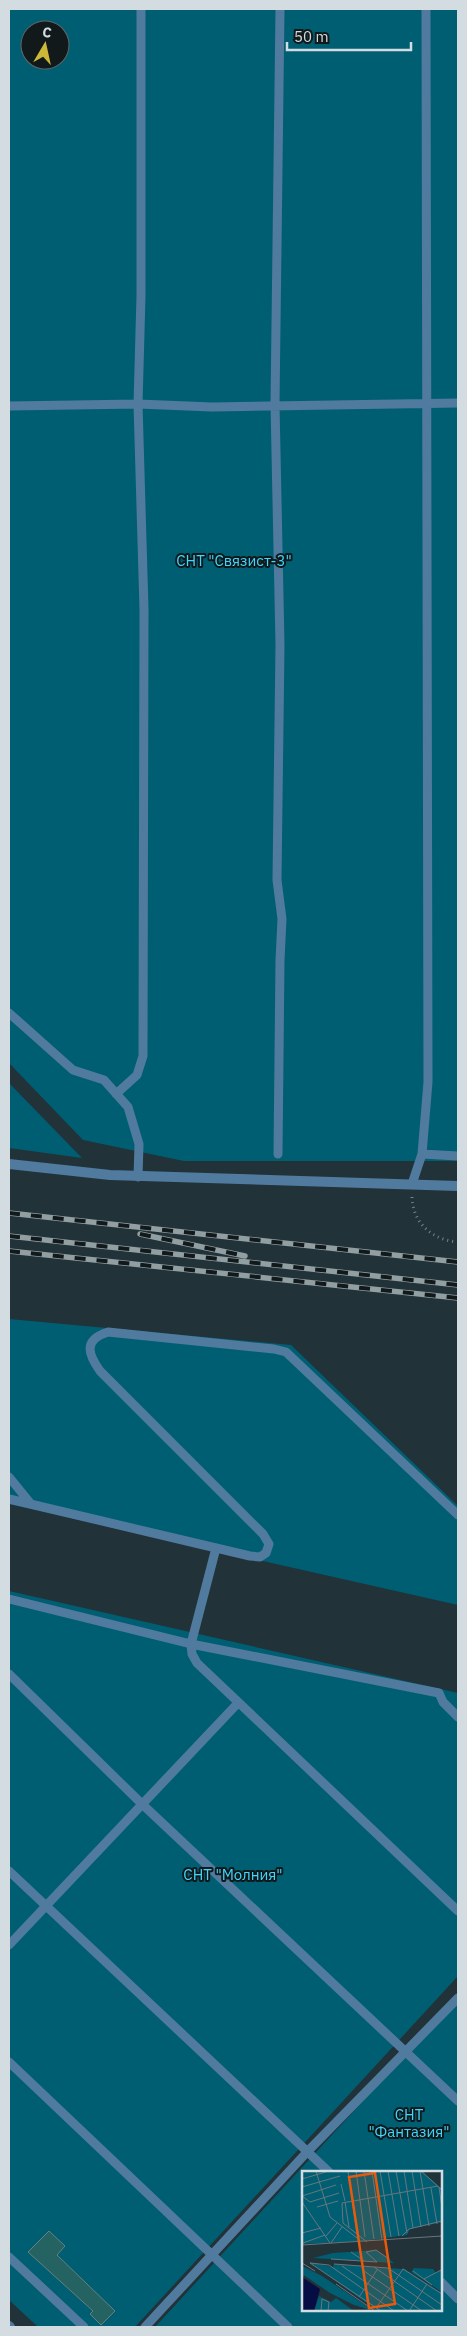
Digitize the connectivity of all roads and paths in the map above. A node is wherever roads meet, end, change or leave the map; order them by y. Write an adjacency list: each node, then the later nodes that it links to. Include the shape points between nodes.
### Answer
1 (141, 9): 6 (lane)
2 (280, 9): 7 (lane)
3 (426, 9): 4 (lane)
4 (428, 401): 5 (lane); 7 (lane); 12 (lane, via 428,1082)
5 (458, 403)
6 (138, 404): 7 (lane, via 212,407); 8 (lane); 10 (lane, via 144,609 143,1056 137,1075)
7 (275, 404): 11 (lane, via 280,646 277,880 282,919)
8 (9, 406)
9 (9, 1013): 10 (lane, via 72,1070 104,1080)
10 (116, 1094): 15 (lane, via 128,1107 139,1144)
11 (278, 1154)
12 (422, 1154): 13 (lane); 16 (lane)
13 (458, 1156)
14 (9, 1164): 15 (street)
15 (138, 1176): 16 (street)
16 (412, 1184): 17 (street); 18 (path, via 418,1220 430,1234)
17 (458, 1186)
18 (458, 1242)
19 (9, 1477): 21 (lane)
20 (9, 1499): 21 (lane)
21 (31, 1504): 23 (lane)
22 (458, 1515): 23 (lane, via 286,1352 274,1348 108,1332 97,1336 90,1345 90,1356 100,1371 263,1534 269,1544 266,1553 260,1557)
23 (216, 1548): 25 (lane)
24 (9, 1600): 25 (lane)
25 (191, 1644): 27 (lane, via 197,1663); 28 (lane, via 439,1693)
26 (9, 1674): 29 (lane)
27 (238, 1703): 29 (lane); 32 (lane)
28 (458, 1717)
29 (142, 1804): 31 (lane); 35 (lane)
30 (9, 1871): 31 (lane)
31 (46, 1906): 33 (lane); 38 (lane)
32 (458, 1911)
33 (9, 1945)
34 (458, 1998): 35 (lane)
35 (407, 2052): 37 (lane); 38 (lane)
36 (9, 2062): 40 (lane)
37 (458, 2101)
38 (308, 2151): 39 (lane); 40 (lane)
39 (328, 2171)
40 (211, 2254): 45 (lane); 46 (lane)
41 (9, 2256): 44 (lane)
42 (442, 2283): 43 (lane)
43 (458, 2299)
44 (84, 2327)
45 (145, 2327)
46 (288, 2327)

